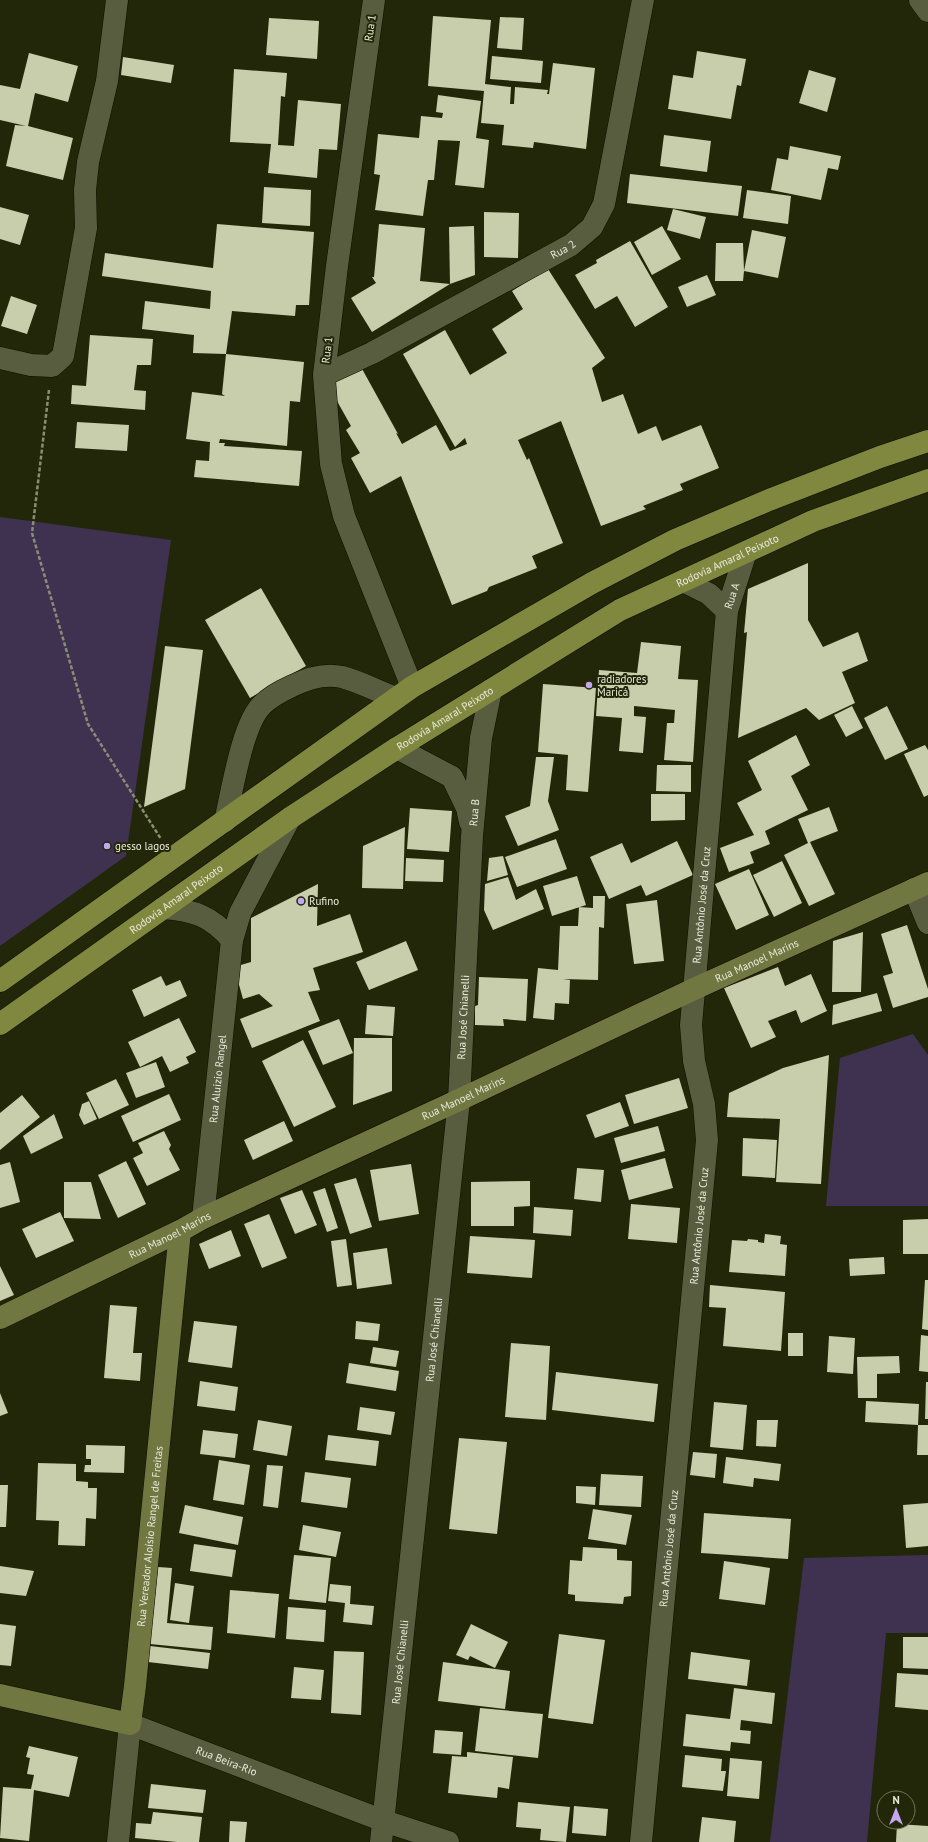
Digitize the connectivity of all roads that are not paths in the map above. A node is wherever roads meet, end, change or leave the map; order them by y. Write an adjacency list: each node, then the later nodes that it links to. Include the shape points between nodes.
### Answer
1 (117, 0): 6 (street, via 107,81 88,162 85,190 86,228 64,356 52,366 31,365)
2 (374, 0): 7 (street, Rua 1)
3 (643, 0): 7 (street, Rua 2, via 604,204 592,227 571,245 372,354)
4 (920, 0): 5 (street)
5 (928, 11)
6 (0, 358)
7 (324, 375): 14 (street, Rua 1, via 331,464 344,516)
8 (928, 442): 14 (highway, via 828,477 675,540 592,584)
9 (928, 480): 10 (highway, Rodovia Amaral Peixoto, via 813,521)
10 (746, 552): 11 (highway, Rodovia Amaral Peixoto); 12 (street, Rua A)
11 (683, 581): 12 (street, Rua A, via 708,594); 13 (highway, Rodovia Amaral Peixoto, via 620,610)
12 (727, 611): 24 (street, Rua Antônio José da Cruz)
13 (491, 690): 15 (highway, Rodovia Amaral Peixoto); 18 (street, Rua B, via 481,738)
14 (404, 693): 17 (highway); 17 (street, via 342,677 323,675 306,679 275,694 260,706 250,722)
15 (397, 748): 16 (highway, Rodovia Amaral Peixoto); 18 (street, Rua B, via 452,777 467,808)
16 (290, 818): 20 (highway, Rodovia Amaral Peixoto); 22 (street, Rua Aluizio Rangel, via 240,913)
17 (225, 821): 23 (highway)
18 (472, 836): 26 (street, Rua José Chianelli)
19 (921, 886): 21 (street); 24 (main road, Rua Manoel Marins)
20 (163, 908): 22 (street, via 196,912 222,928); 25 (highway, Rodovia Amaral Peixoto)
21 (928, 923)
22 (232, 940): 27 (street, Rua Aluizio Rangel)
23 (0, 981)
24 (694, 989): 26 (main road, Rua Manoel Marins); 36 (street, Rua Antônio José da Cruz, via 692,1043 704,1104 707,1140)
25 (0, 1024)
26 (460, 1100): 27 (main road, Rua Manoel Marins); 32 (street, Rua José Chianelli)
27 (203, 1218): 28 (main road, Rua Manoel Marins)
28 (180, 1231): 29 (main road, Rua Manoel Marins); 31 (main road, Rua Vereador Aloísio Rangel de Freitas, via 136,1686)
29 (0, 1318)
30 (0, 1695): 31 (main road, Rua Beira-Rio)
31 (130, 1724): 32 (street, Rua Beira-Rio); 33 (street, Rua Vereador Aloísio Rangel de Freitas)
32 (384, 1821): 34 (street, Rua José Chianelli); 35 (street, Rua Beira-Rio)
33 (118, 1842)
34 (382, 1842)
35 (448, 1842)
36 (641, 1842)

